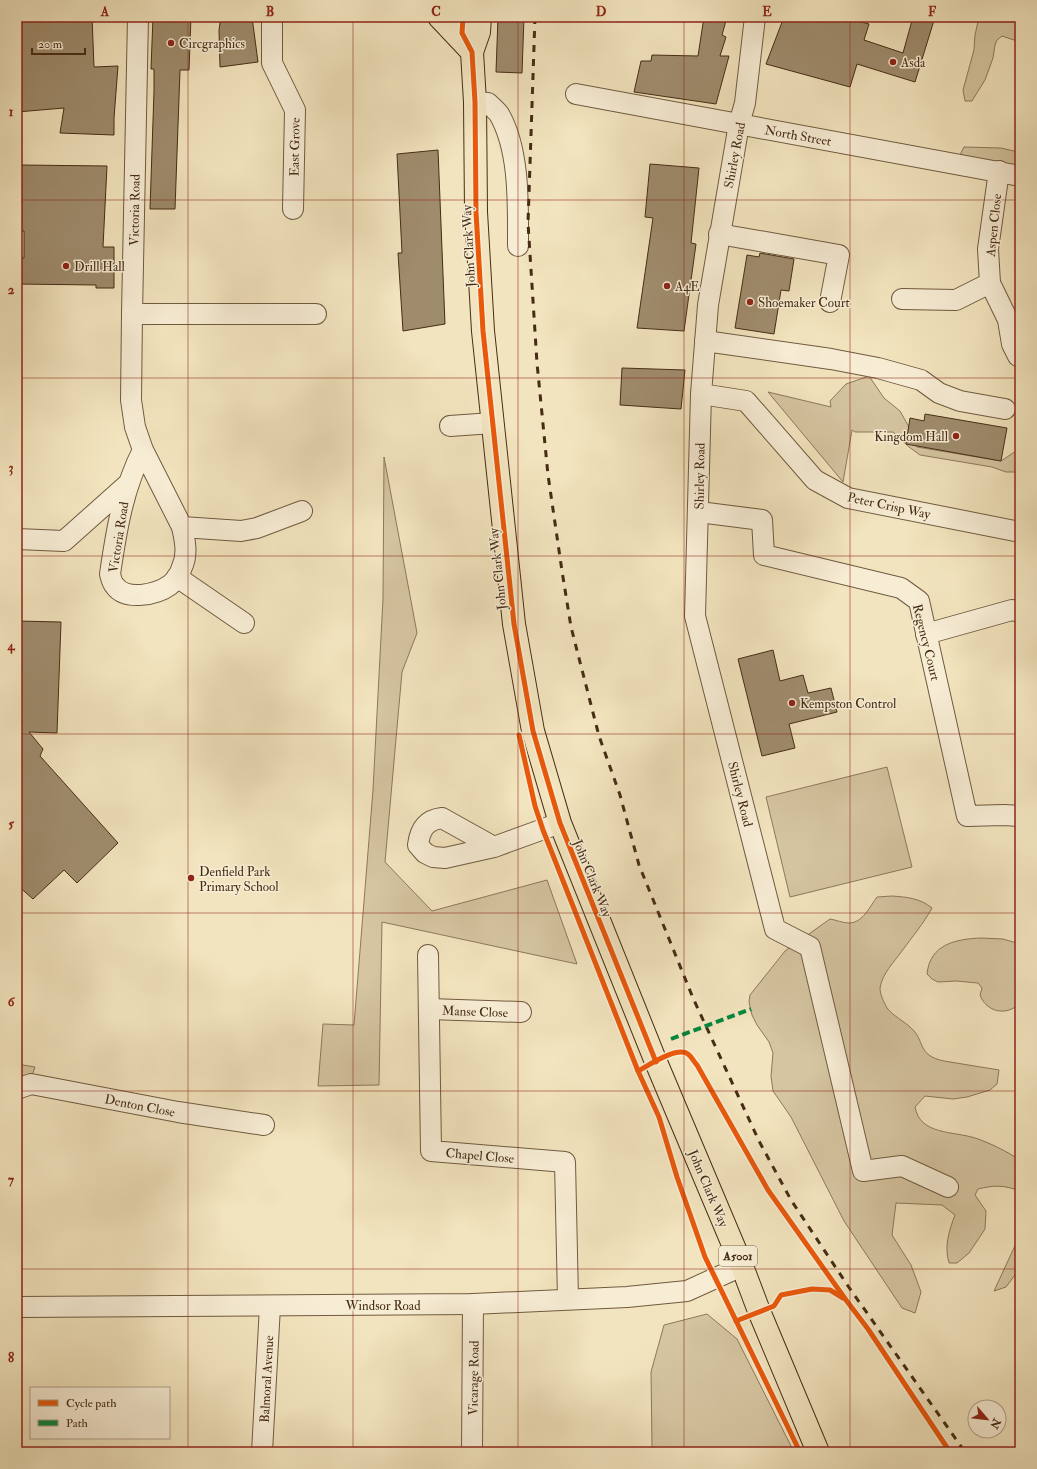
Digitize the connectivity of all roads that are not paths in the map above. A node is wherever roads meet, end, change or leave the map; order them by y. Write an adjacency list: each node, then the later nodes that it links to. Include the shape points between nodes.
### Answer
1 (138, 17): 19 (street, Victoria Road)
2 (272, 17): 13 (street, East Grove, via 272,63 295,110)
3 (439, 17): 7 (main road)
4 (463, 17): 7 (main road, A5001, via 462,33)
5 (480, 17): 7 (main road, A5001, via 479,32)
6 (755, 17): 10 (street, Shirley Road, via 745,103)
7 (472, 52): 9 (main road, John Clark Way / A5001)
8 (576, 94): 10 (street, North Street)
9 (474, 102): 15 (street, via 488,103 498,113 514,152); 25 (main road, John Clark Way / A5001, via 476,212 483,331)
10 (739, 124): 11 (street, North Street); 14 (street, Shirley Road)
11 (999, 172): 12 (street, North Street); 16 (street, Aspen Close, via 988,249)
12 (1020, 176)
13 (293, 209)
14 (719, 234): 18 (street, via 839,254); 21 (street, Shirley Road)
15 (518, 246)
16 (990, 283): 17 (street, via 956,300); 22 (street, via 1008,320 1012,344)
17 (902, 298)
18 (830, 302)
19 (132, 314): 20 (street); 27 (street, Victoria Road, via 131,400)
20 (316, 314)
21 (705, 341): 23 (street, Shirley Road); 24 (street, via 831,358 878,368 921,380 939,394 960,401)
22 (1020, 357)
23 (701, 394): 30 (street, Shirley Road); 32 (street, Peter Crisp Way, via 746,401 815,480 848,498)
24 (1006, 409)
25 (493, 424): 26 (street); 39 (main road, John Clark Way / A5001, via 514,624 533,731)
26 (450, 426)
27 (142, 450): 28 (street, Victoria Road); 31 (street, Victoria Road)
28 (128, 484): 33 (street, via 64,541); 34 (street, Victoria Road, via 110,574 114,585 130,595 143,594 158,591)
29 (302, 511): 31 (street, via 257,528 241,531)
30 (698, 512): 37 (street, Regency Court, via 762,520 764,556 901,588 919,601); 46 (street, Shirley Road, via 695,616 775,929 810,947 863,1171 902,1166)
31 (182, 527): 34 (street, Victoria Road, via 185,558)
32 (1020, 532)
33 (17, 539)
34 (177, 577): 36 (street)
35 (1020, 612): 37 (street, via 1012,610)
36 (244, 623)
37 (926, 634): 38 (street, Regency Court, via 967,816)
38 (1020, 816)
39 (560, 823): 40 (street); 47 (main road, John Clark Way / A5001)
40 (494, 848): 40 (street, via 445,858 433,857 418,845 419,833 433,819 442,818)
41 (428, 955): 42 (street, Chapel Close)
42 (429, 1009): 43 (street, Manse Close); 48 (street, Chapel Close, via 431,1151 565,1162)
43 (521, 1012)
44 (17, 1089): 45 (street, Denton Close, via 31,1084 178,1112)
45 (264, 1125)
46 (948, 1187)
47 (742, 1266): 48 (street, Windsor Road, via 687,1291); 54 (main road, John Clark Way / A5001)
48 (568, 1299): 49 (street, Windsor Road)
49 (473, 1304): 50 (street, Windsor Road); 53 (street, Vicarage Road)
50 (270, 1306): 51 (street, Windsor Road); 52 (street, Balmoral Avenue)
51 (17, 1307)
52 (262, 1452)
53 (472, 1452)
54 (818, 1452)

